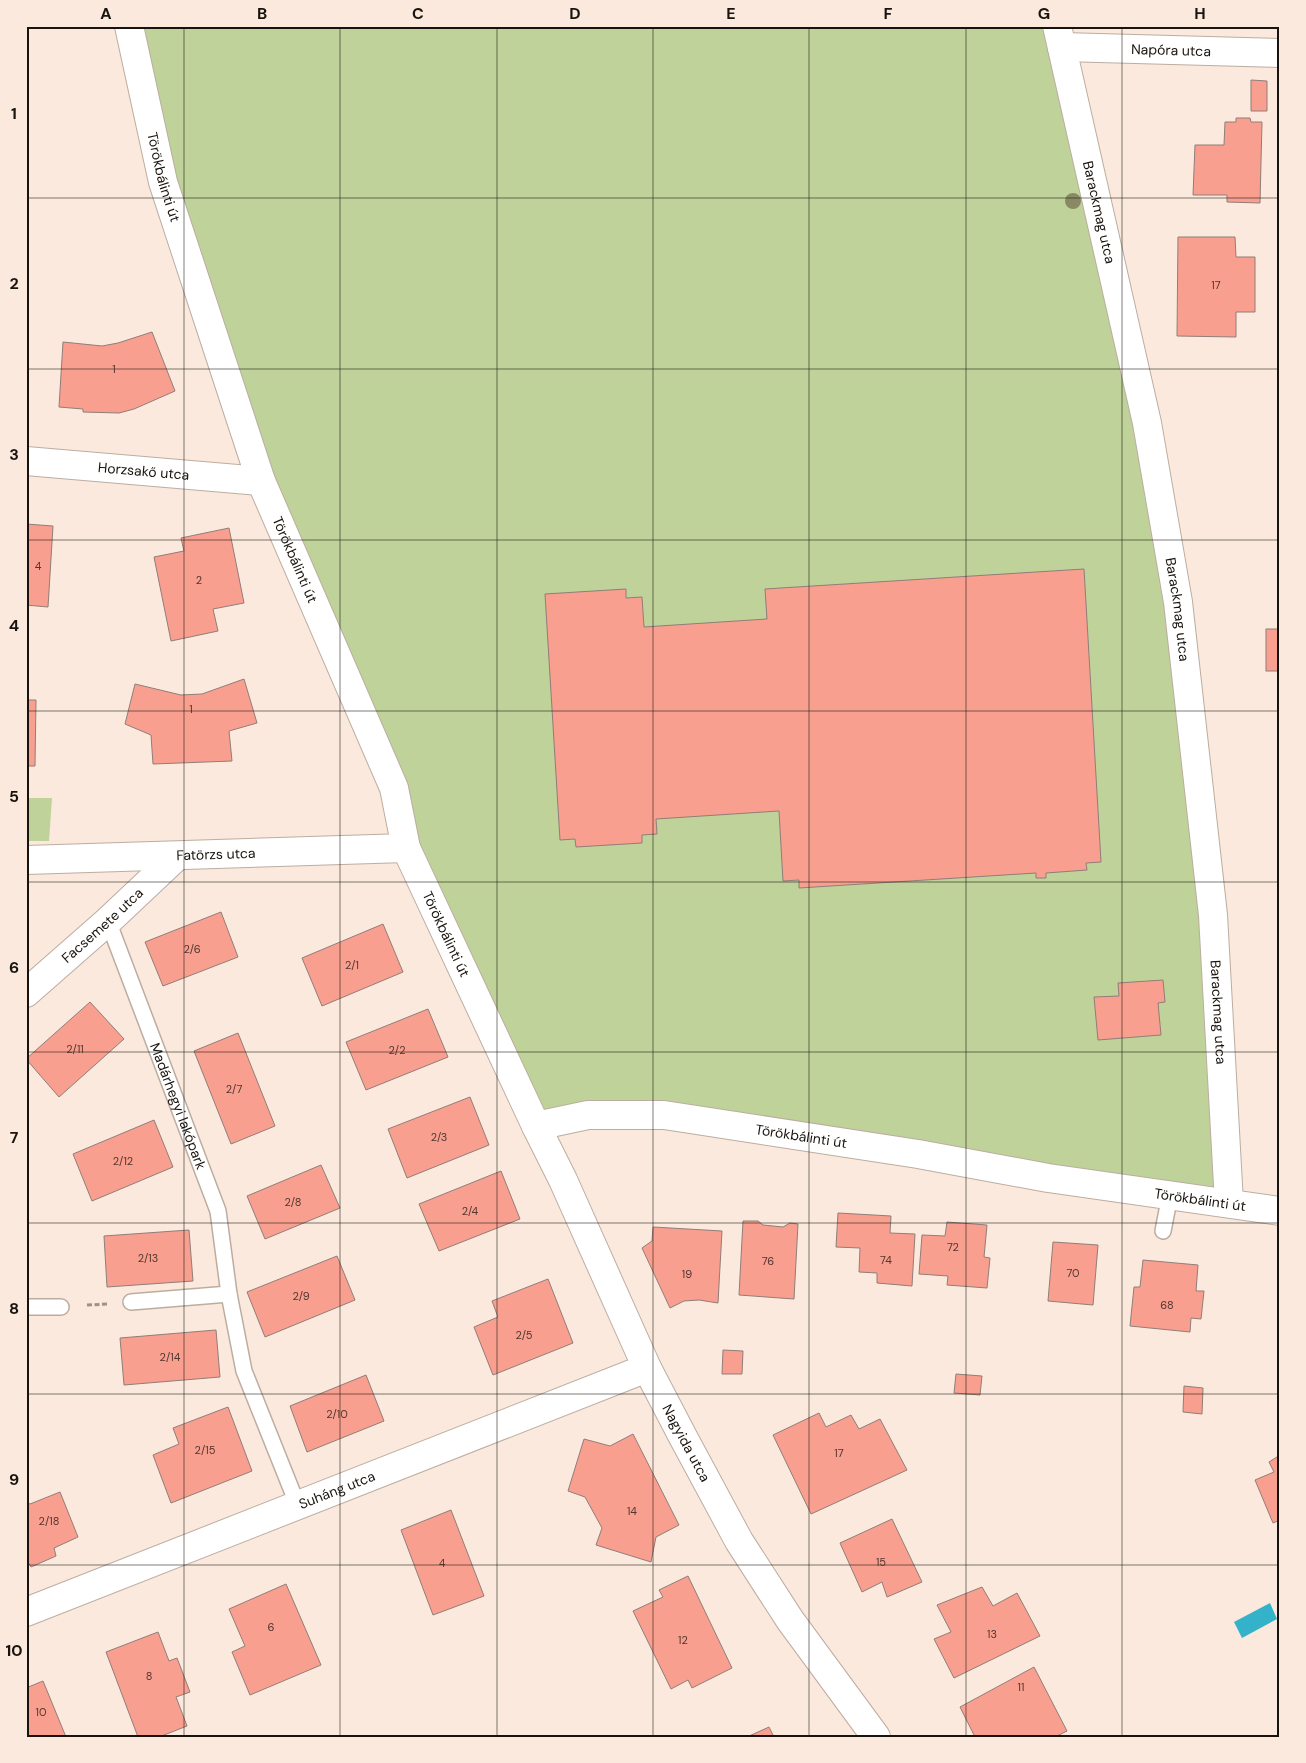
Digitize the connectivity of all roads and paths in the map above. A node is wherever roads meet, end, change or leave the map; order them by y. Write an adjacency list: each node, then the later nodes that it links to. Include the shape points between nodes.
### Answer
1 (129, 26): 5 (street, Törökbálinti út, via 163,182)
2 (1060, 36): 3 (street, Napóra utca); 13 (street, Barackmag utca, via 1146,422 1178,602 1213,915)
3 (1280, 53)
4 (26, 461): 5 (street, Horzsakő utca)
5 (261, 481): 6 (street, Törökbálinti út, via 394,788)
6 (406, 848): 7 (street, Fatörzs utca); 11 (street, Törökbálinti út)
7 (177, 856): 8 (street, Fatörzs utca); 9 (street, Facsemete utca)
8 (26, 860)
9 (108, 921): 10 (street, Facsemete utca); 16 (lane, Madárhegyi lakópark, via 218,1211)
10 (26, 993)
11 (536, 1126): 12 (street, Törökbálinti út, via 588,1115 664,1115); 20 (street, Nagyida utca)
12 (1170, 1195): 13 (street, Törökbálinti út); 15 (lane)
13 (1229, 1203): 14 (street, Törökbálinti út)
14 (1280, 1211)
15 (1163, 1231)
16 (229, 1294): 17 (lane); 21 (lane, Madárhegyi lakópark, via 244,1371)
17 (131, 1302): 19 (path)
18 (26, 1307): 19 (lane)
19 (61, 1307)
20 (647, 1368): 21 (street, Suháng utca); 23 (street, Nagyida utca, via 738,1541 790,1620)
21 (298, 1506): 22 (street, Suháng utca)
22 (26, 1612)
23 (876, 1737)

